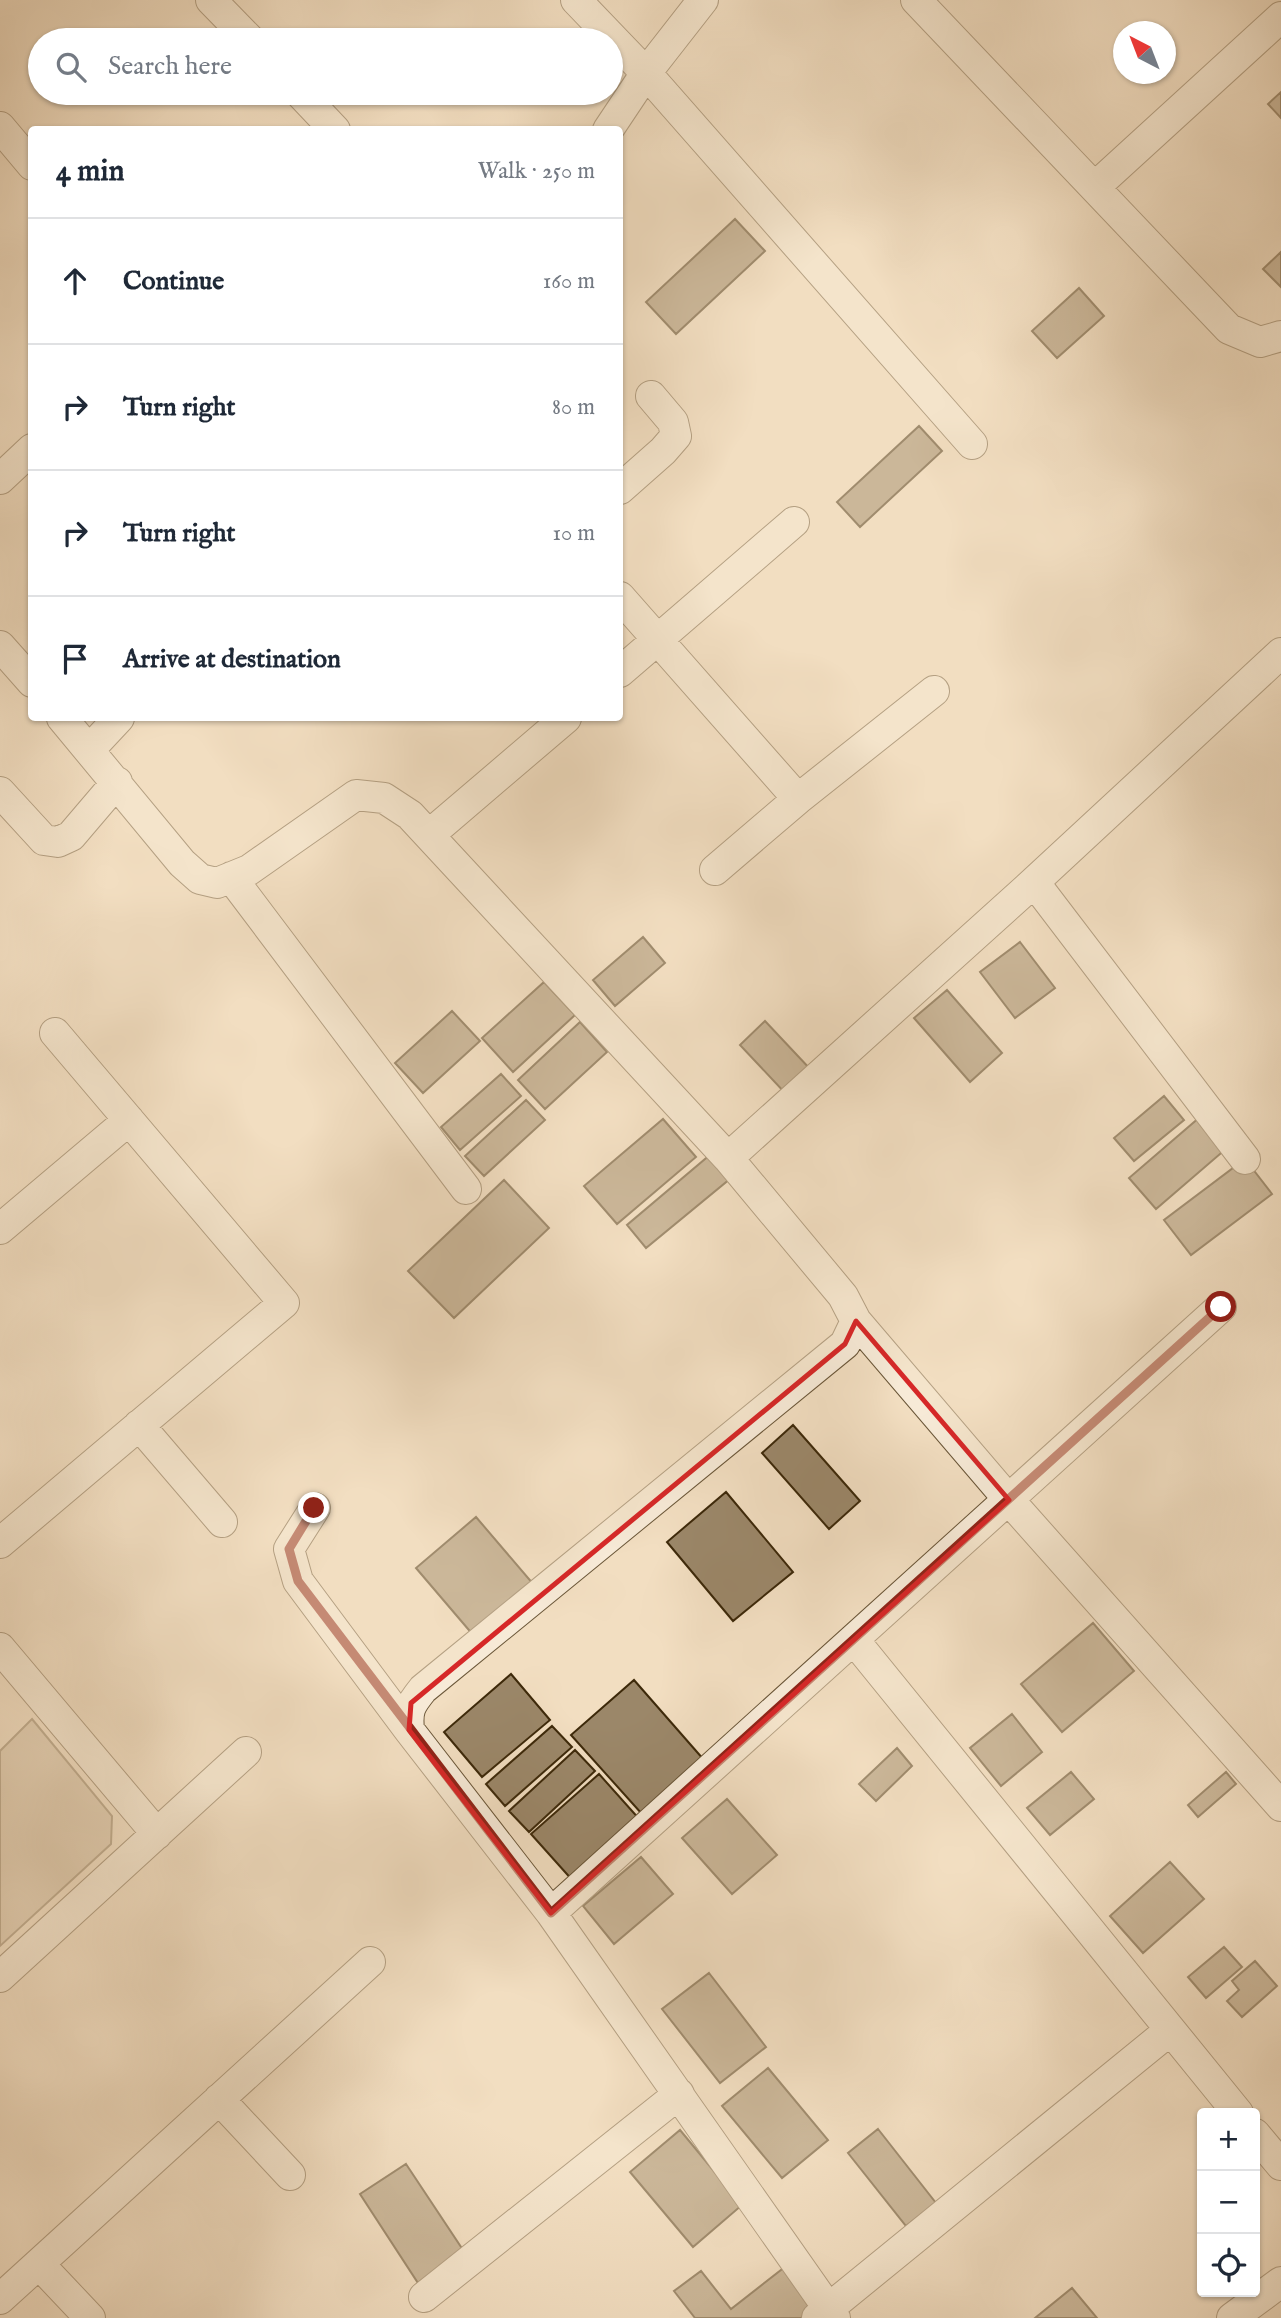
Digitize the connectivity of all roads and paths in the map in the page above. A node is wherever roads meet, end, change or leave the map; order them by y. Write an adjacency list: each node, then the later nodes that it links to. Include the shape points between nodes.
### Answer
1 (211, 0): 6 (street)
2 (576, 0): 7 (street)
3 (703, 0): 9 (street)
4 (916, 0): 15 (street)
5 (1281, 17): 15 (street)
6 (238, 28)
7 (603, 28)
8 (623, 49): 9 (street)
9 (646, 73): 12 (street); 18 (street)
10 (311, 105): 11 (street)
11 (331, 126)
12 (611, 126)
13 (0, 127): 14 (street)
14 (28, 160)
15 (1095, 187): 16 (street, via 1229,329 1260,342)
16 (1281, 336)
17 (651, 396): 21 (street, via 673,422 676,436)
18 (972, 444)
19 (28, 453): 20 (street)
20 (0, 479)
21 (623, 486)
22 (794, 522): 24 (street)
23 (623, 600): 24 (street)
24 (657, 640): 27 (street); 36 (street)
25 (0, 646): 28 (street)
26 (1281, 653): 40 (street)
27 (623, 669)
28 (28, 678)
29 (934, 691): 36 (street)
30 (65, 721): 33 (street)
31 (115, 721): 33 (street)
32 (562, 721): 37 (street)
33 (90, 749): 34 (street)
34 (117, 782): 35 (street, via 71,835 58,842 44,840); 39 (street, via 182,863 200,878 217,883)
35 (0, 792)
36 (798, 799): 38 (street)
37 (429, 835): 39 (street, via 384,798 356,795 249,870); 43 (street)
38 (715, 870)
39 (231, 877): 45 (street)
40 (1034, 882): 43 (street); 44 (street)
41 (55, 1033): 42 (street)
42 (129, 1120): 46 (street); 49 (street, via 284,1303)
43 (728, 1158): 48 (street, via 843,1296)
44 (1245, 1158)
45 (466, 1189)
46 (0, 1229)
47 (1221, 1307): 50 (street)
48 (856, 1321): 50 (street); 56 (street, via 845,1344 423,1689 411,1703)
49 (139, 1425): 52 (street); 53 (street)
50 (1009, 1500): 54 (street); 58 (street)
51 (314, 1508): 56 (street, via 289,1549 298,1581)
52 (222, 1522)
53 (0, 1543)
54 (854, 1640): 60 (street); 63 (street)
55 (0, 1648): 59 (street)
56 (410, 1730): 60 (street)
57 (246, 1752): 59 (street)
58 (1281, 1806)
59 (157, 1834): 62 (street)
60 (551, 1913): 64 (street)
61 (370, 1962): 65 (street)
62 (0, 1977)
63 (1169, 2031): 66 (street); 74 (street)
64 (679, 2094): 72 (street); 74 (street)
65 (219, 2099): 69 (street); 70 (street)
66 (1234, 2108)
67 (1260, 2140): 68 (street)
68 (1281, 2165)
69 (290, 2175)
70 (39, 2264): 73 (street); 75 (street)
71 (1281, 2281): 76 (street)
72 (424, 2297)
73 (0, 2299)
74 (827, 2315)
75 (90, 2318)
76 (1232, 2318)

